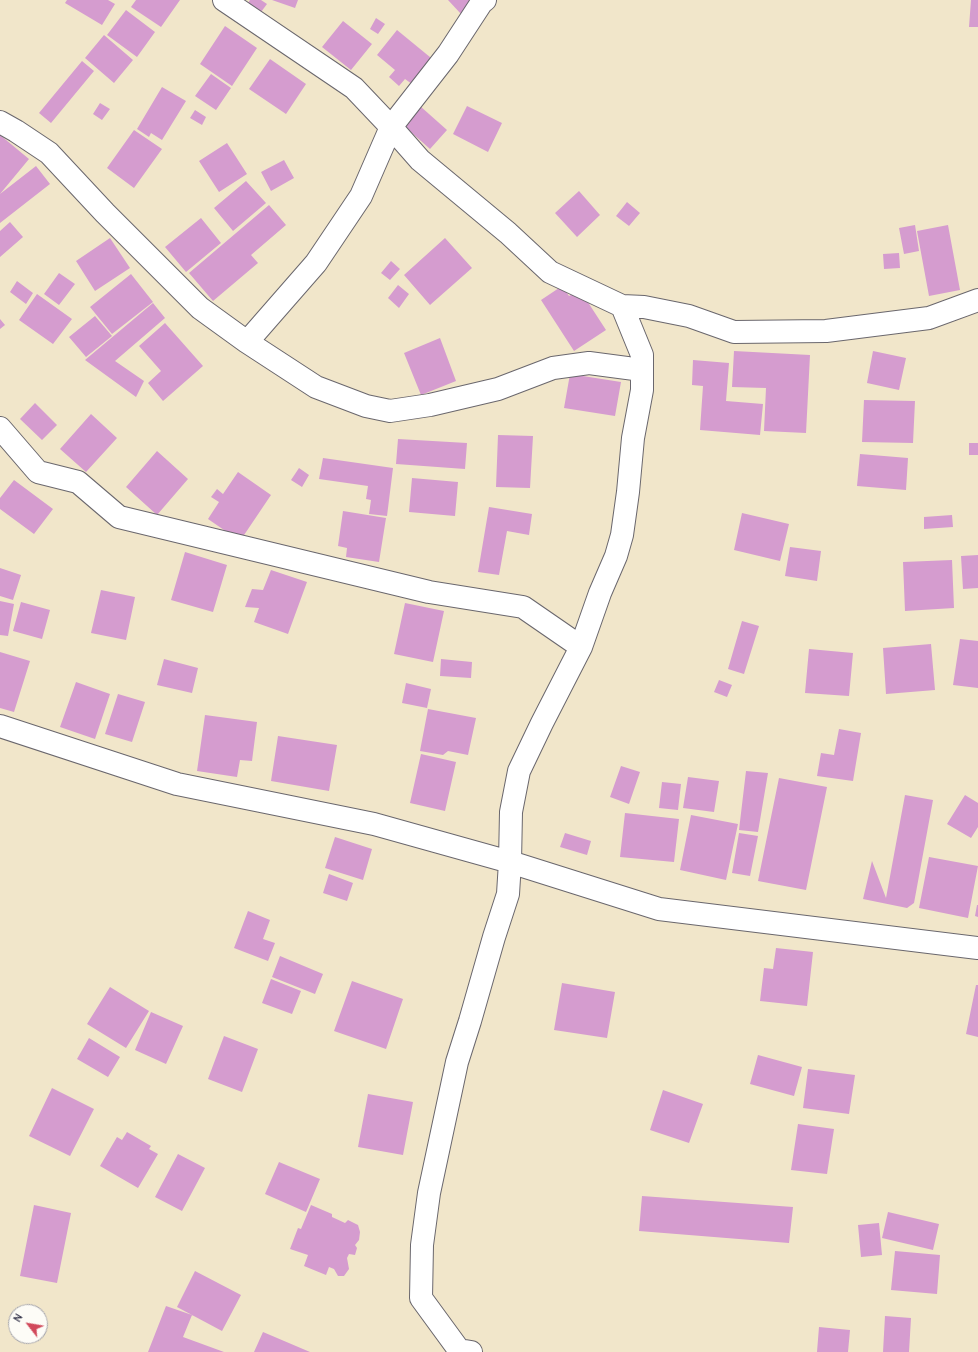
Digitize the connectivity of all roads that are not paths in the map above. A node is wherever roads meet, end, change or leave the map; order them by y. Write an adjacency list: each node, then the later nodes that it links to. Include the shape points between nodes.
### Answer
1 (224, 0): 4 (street, via 354,88)
2 (485, 0): 4 (street, via 448,54)
3 (0, 122): 7 (street, via 49,153 200,308)
4 (391, 127): 6 (street, via 420,160 508,233 550,272); 7 (street, via 361,196 316,263)
5 (978, 300): 6 (street, via 929,318 826,331 734,332 689,316 644,306)
6 (622, 306): 8 (street, via 642,355)
7 (247, 342): 8 (street, via 316,387 366,406 390,411 430,405 498,389 553,368 589,363)
8 (642, 370): 10 (street, via 642,390 633,438 622,535)
9 (0, 428): 10 (street, via 38,472 78,482 119,518 429,592 523,607)
10 (581, 647): 12 (street, via 519,771 511,812)
11 (0, 726): 12 (street, via 177,784 374,824)
12 (510, 862): 13 (street, via 659,909); 14 (street, via 508,894 457,1062 429,1193 422,1245 421,1298)
13 (978, 948)
14 (463, 1351)

